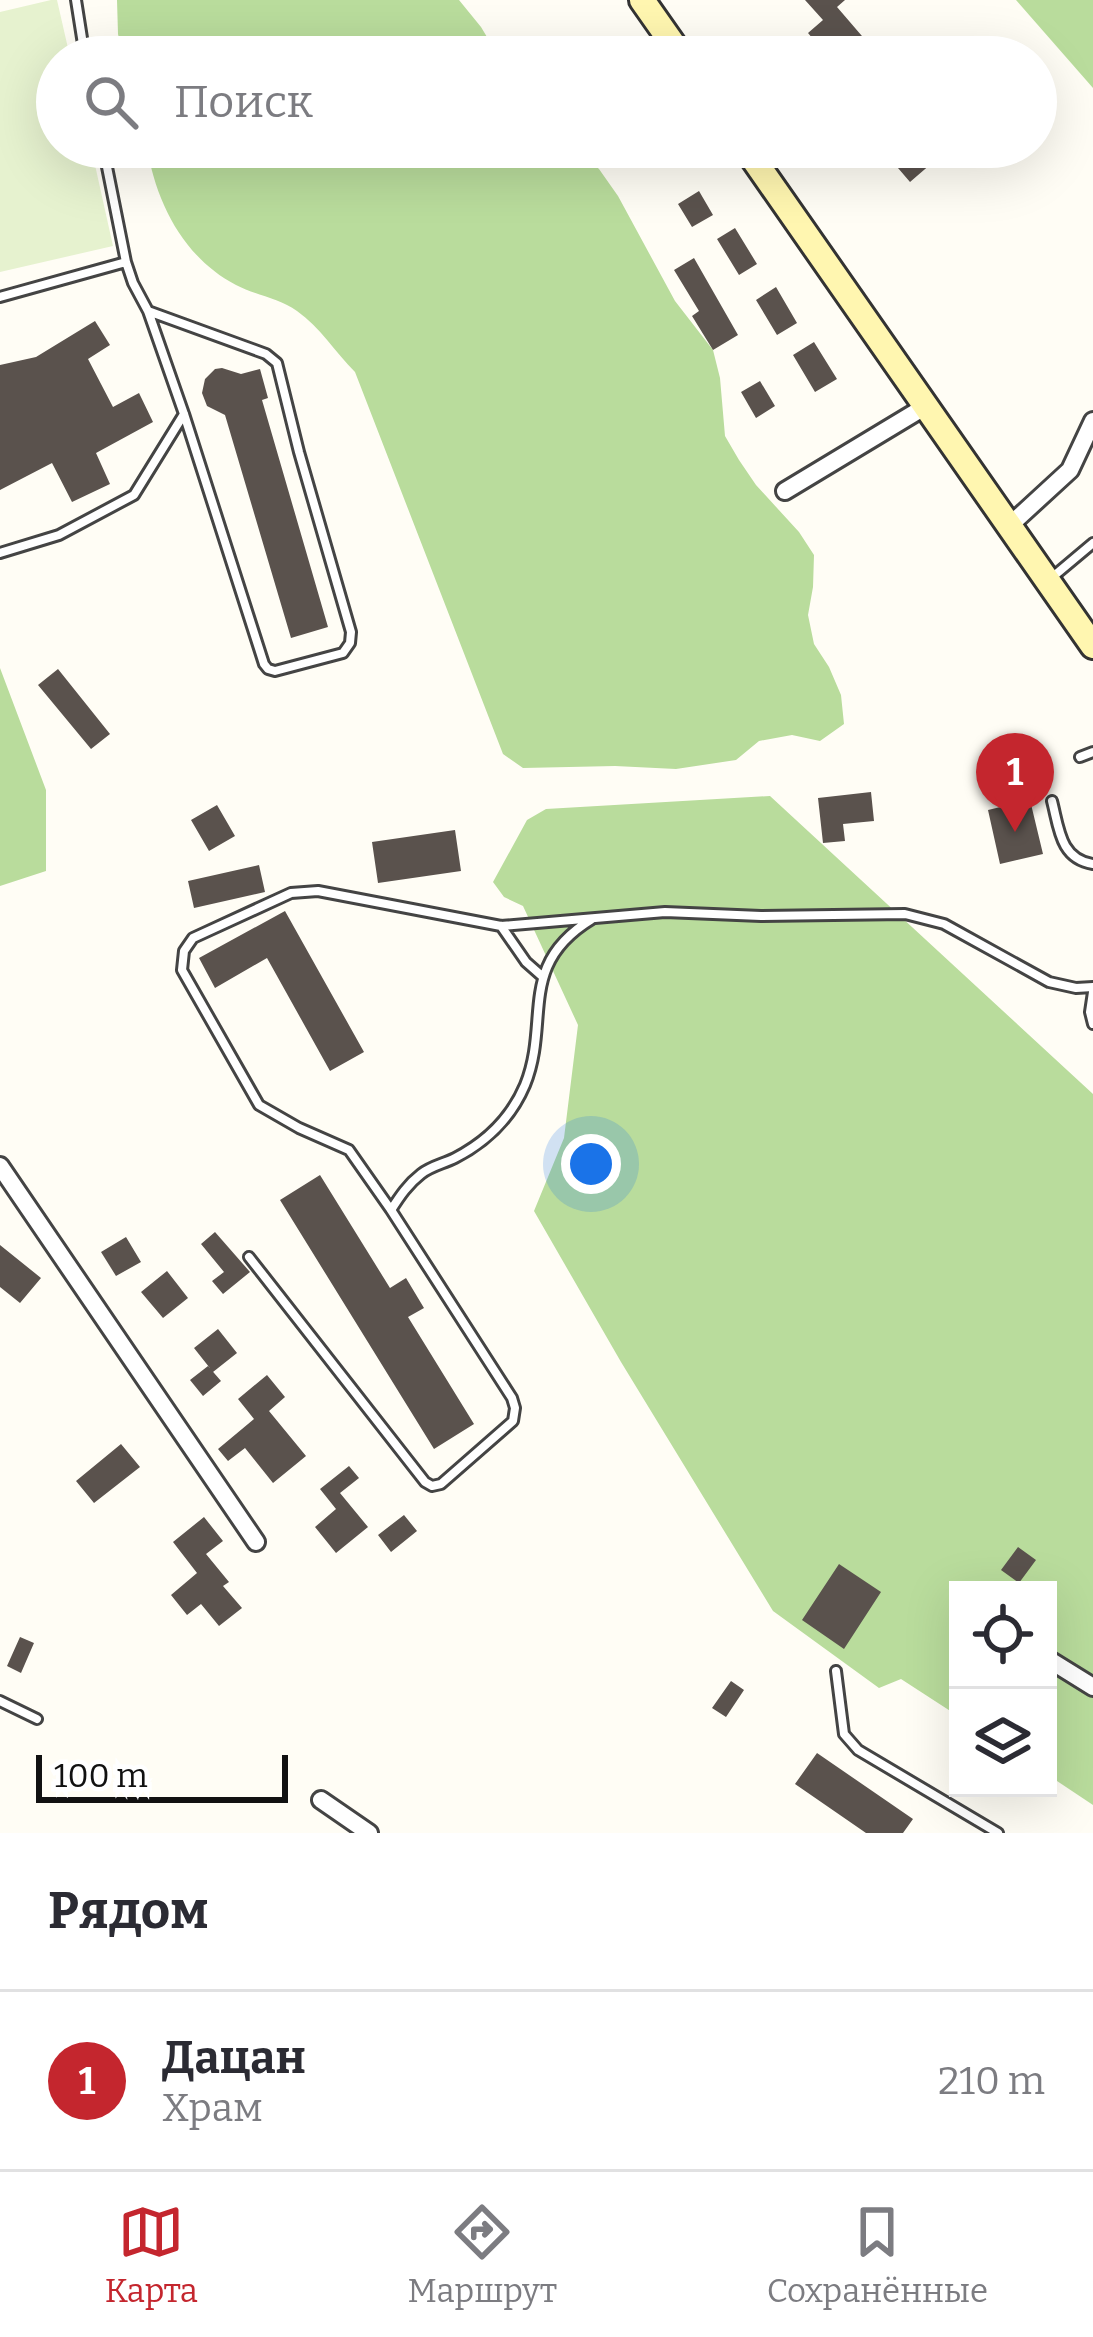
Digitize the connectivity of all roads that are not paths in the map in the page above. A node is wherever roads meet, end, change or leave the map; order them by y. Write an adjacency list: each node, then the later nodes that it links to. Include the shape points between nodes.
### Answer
1 (76, 0): 3 (lane)
2 (642, 0): 4 (main road)
3 (82, 36)
4 (667, 36)
5 (107, 168): 7 (lane)
6 (760, 168): 10 (main road)
7 (127, 262): 8 (lane); 9 (lane)
8 (0, 297)
9 (148, 311): 11 (lane); 11 (lane, via 277,363 351,632 343,652 275,671 264,664)
10 (926, 406): 13 (street); 14 (main road)
11 (184, 414): 16 (lane, via 134,495 59,535)
12 (1093, 421): 14 (street, via 1070,470)
13 (784, 491)
14 (1009, 526): 17 (main road)
15 (1093, 543): 17 (lane)
16 (0, 553)
17 (1048, 581): 18 (main road)
18 (1093, 646)
19 (1093, 752): 20 (lane)
20 (1080, 757)
21 (1052, 801): 22 (lane, via 1063,845)
22 (1093, 864)
23 (593, 918): 24 (lane); 25 (lane, via 566,937); 26 (lane, via 905,914 944,924 1049,982)
24 (501, 926): 25 (lane); 29 (lane, via 290,892 193,938 184,951 182,970 260,1105 349,1150)
25 (543, 977): 29 (lane, via 533,1058 505,1118 485,1140 424,1171)
26 (1093, 990): 27 (lane)
27 (1093, 1024)
28 (0, 1166): 31 (street)
29 (391, 1210): 30 (lane, via 515,1408 513,1420 441,1484 425,1482)
30 (249, 1257)
31 (256, 1543)
32 (1057, 1665): 34 (street)
33 (836, 1671): 39 (lane, via 844,1735 858,1750)
34 (1093, 1687)
35 (0, 1701): 36 (lane)
36 (37, 1719)
37 (321, 1800): 38 (street)
38 (369, 1833)
39 (998, 1833)

